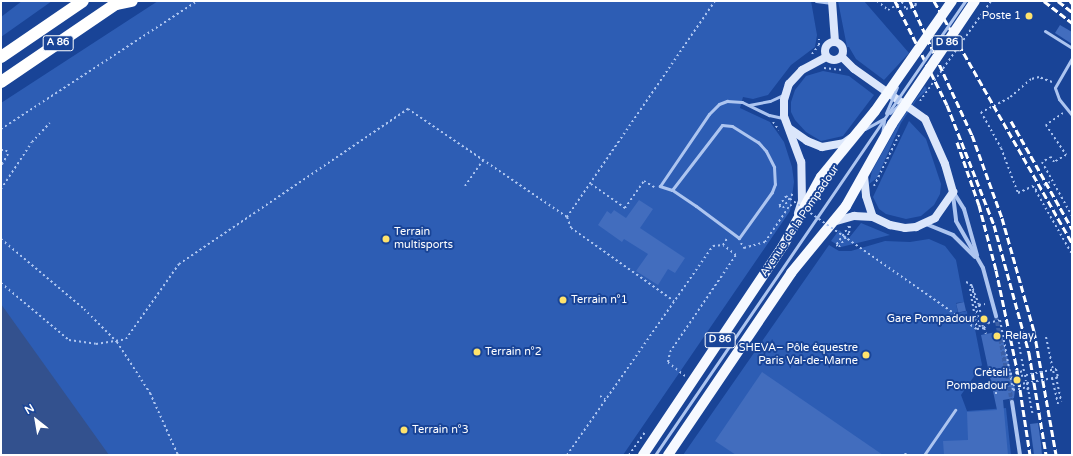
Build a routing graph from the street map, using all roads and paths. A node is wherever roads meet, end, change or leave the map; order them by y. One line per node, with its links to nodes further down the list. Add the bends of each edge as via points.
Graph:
1 (83, 1): 17 (highway, A 86)
2 (132, 1): 13 (highway)
3 (197, 1): 32 (path)
4 (715, 1): 40 (path)
5 (816, 1): 12 (lane)
6 (877, 1): 7 (path, via 888,10 902,2 906,9 916,4)
7 (915, 1)
8 (952, 1): 21 (main road, Avenue de la Pompadour / D 86, bridge)
9 (966, 1): 31 (lane, Avenue de la Pompadour, bridge)
10 (976, 1): 31 (main road, Avenue de la Pompadour / D 86, bridge)
11 (991, 1): 25 (path, bridge, via 924,99)
12 (832, 2): 15 (street)
13 (118, 3): 22 (highway, A 86)
14 (1045, 31): 16 (lane)
15 (835, 42): 18 (street, via 825,47); 19 (street, via 842,46)
16 (1072, 48)
17 (1, 57)
18 (826, 57): 19 (street, via 834,61); 24 (street, via 802,70)
19 (842, 57): 47 (street, via 854,69 925,119 945,164)
20 (1072, 58): 23 (lane)
21 (903, 73): 31 (lane, bridge); 34 (main road, Avenue de la Pompadour / D 86, bridge)
22 (1, 82)
23 (1056, 86): 27 (lane, via 1057,95); 46 (path, via 1035,78 1009,98 981,112 995,135 1018,193 1033,186)
24 (785, 94): 26 (lane, via 770,101); 29 (street)
25 (918, 103)
26 (749, 105): 29 (lane, via 769,115); 42 (lane, via 727,101 713,109)
27 (1068, 110): 28 (lane); 39 (path, via 1046,125 1066,154 1054,162 1051,157 1042,162)
28 (1072, 115)
29 (785, 118): 33 (street)
30 (50, 123): 43 (path, via 32,142)
31 (893, 124): 34 (lane); 38 (main road, Avenue de la Pompadour / D 86); 44 (path, via 900,133 880,177); 99 (lane, Avenue de la Pompadour)
32 (1, 129)
33 (789, 129): 34 (street, via 822,147 844,143); 54 (street, via 801,162 802,201)
34 (861, 131): 54 (main road, Avenue de la Pompadour / D 86, via 821,177)
35 (1, 150): 37 (path, via 6,150 8,154)
36 (483, 160): 41 (path); 51 (path); 77 (path, via 408,109 179,264 134,329 126,339)
37 (1, 166)
38 (864, 176): 52 (street, via 866,196); 53 (main road, Avenue de la Pompadour / D 86)
39 (1052, 181): 46 (path); 50 (path)
40 (591, 184): 42 (path, via 625,208 644,181 655,188); 51 (path)
41 (465, 186)
42 (660, 186): 45 (lane)
43 (1, 189)
44 (871, 189)
45 (672, 190): 57 (lane); 57 (lane, via 722,125 732,126 758,142 774,167 772,192 740,238)
46 (1035, 190): 63 (path)
47 (953, 192): 56 (street, via 940,212); 64 (street, via 964,209); 64 (street, via 956,221)
48 (793, 193): 59 (path, bridge, via 782,208 779,206 786,196)
49 (790, 205): 62 (path, via 765,242)
50 (1072, 216)
51 (567, 217): 68 (path, via 571,228)
52 (873, 217): 53 (street, via 854,216); 56 (street, via 890,225 905,228)
53 (833, 222): 100 (main road, Avenue de la Pompadour / D 86, via 791,273)
54 (795, 223): 98 (main road, Avenue de la Pompadour / D 86, via 783,246)
55 (850, 223): 59 (path, via 849,233 839,247 836,245)
56 (926, 224): 64 (street, via 953,235)
57 (732, 232): 61 (path)
58 (845, 232): 59 (path, bridge)
59 (842, 237): 73 (path, bridge)
60 (1, 239): 77 (path, via 84,309)
61 (723, 245): 68 (path, via 713,246); 82 (path, via 736,255 670,352 668,362)
62 (744, 248)
63 (1072, 254)
64 (978, 260): 69 (street)
65 (966, 282): 67 (path)
66 (1, 284): 77 (path, via 69,340 96,344)
67 (971, 284): 70 (path); 72 (path); 72 (path)
68 (674, 301): 89 (path)
69 (992, 302): 70 (path); 71 (street)
70 (979, 305): 72 (path)
71 (996, 316)
72 (979, 323): 73 (path, bridge); 73 (path)
73 (981, 328): 74 (path); 81 (path, bridge, via 1000,320)
74 (986, 334)
75 (1018, 337): 79 (path)
76 (1046, 337): 80 (path)
77 (117, 342): 96 (path, via 150,393)
78 (1021, 356): 81 (path, via 1024,371)
79 (1023, 364)
80 (1052, 370): 83 (path, bridge); 84 (path, bridge); 84 (path, bridge, via 1056,369)
81 (1012, 374): 85 (path, bridge)
82 (686, 376)
83 (1025, 376): 85 (path, bridge); 86 (path)
84 (1054, 377): 86 (path, bridge); 91 (path); 93 (path)
85 (1011, 378): 87 (path, bridge)
86 (1026, 382): 87 (path, bridge); 95 (path, bridge)
87 (1013, 385): 90 (path, via 1013,390 1028,387)
88 (600, 396): 89 (path)
89 (605, 399): 97 (path)
90 (1030, 401)
91 (1061, 401)
92 (1012, 402): 102 (street)
93 (1058, 405)
94 (955, 410): 101 (lane)
95 (1032, 416)
96 (178, 455)
97 (567, 455)
98 (643, 455)
99 (655, 455)
100 (668, 455)
101 (924, 455)
102 (1020, 455)

